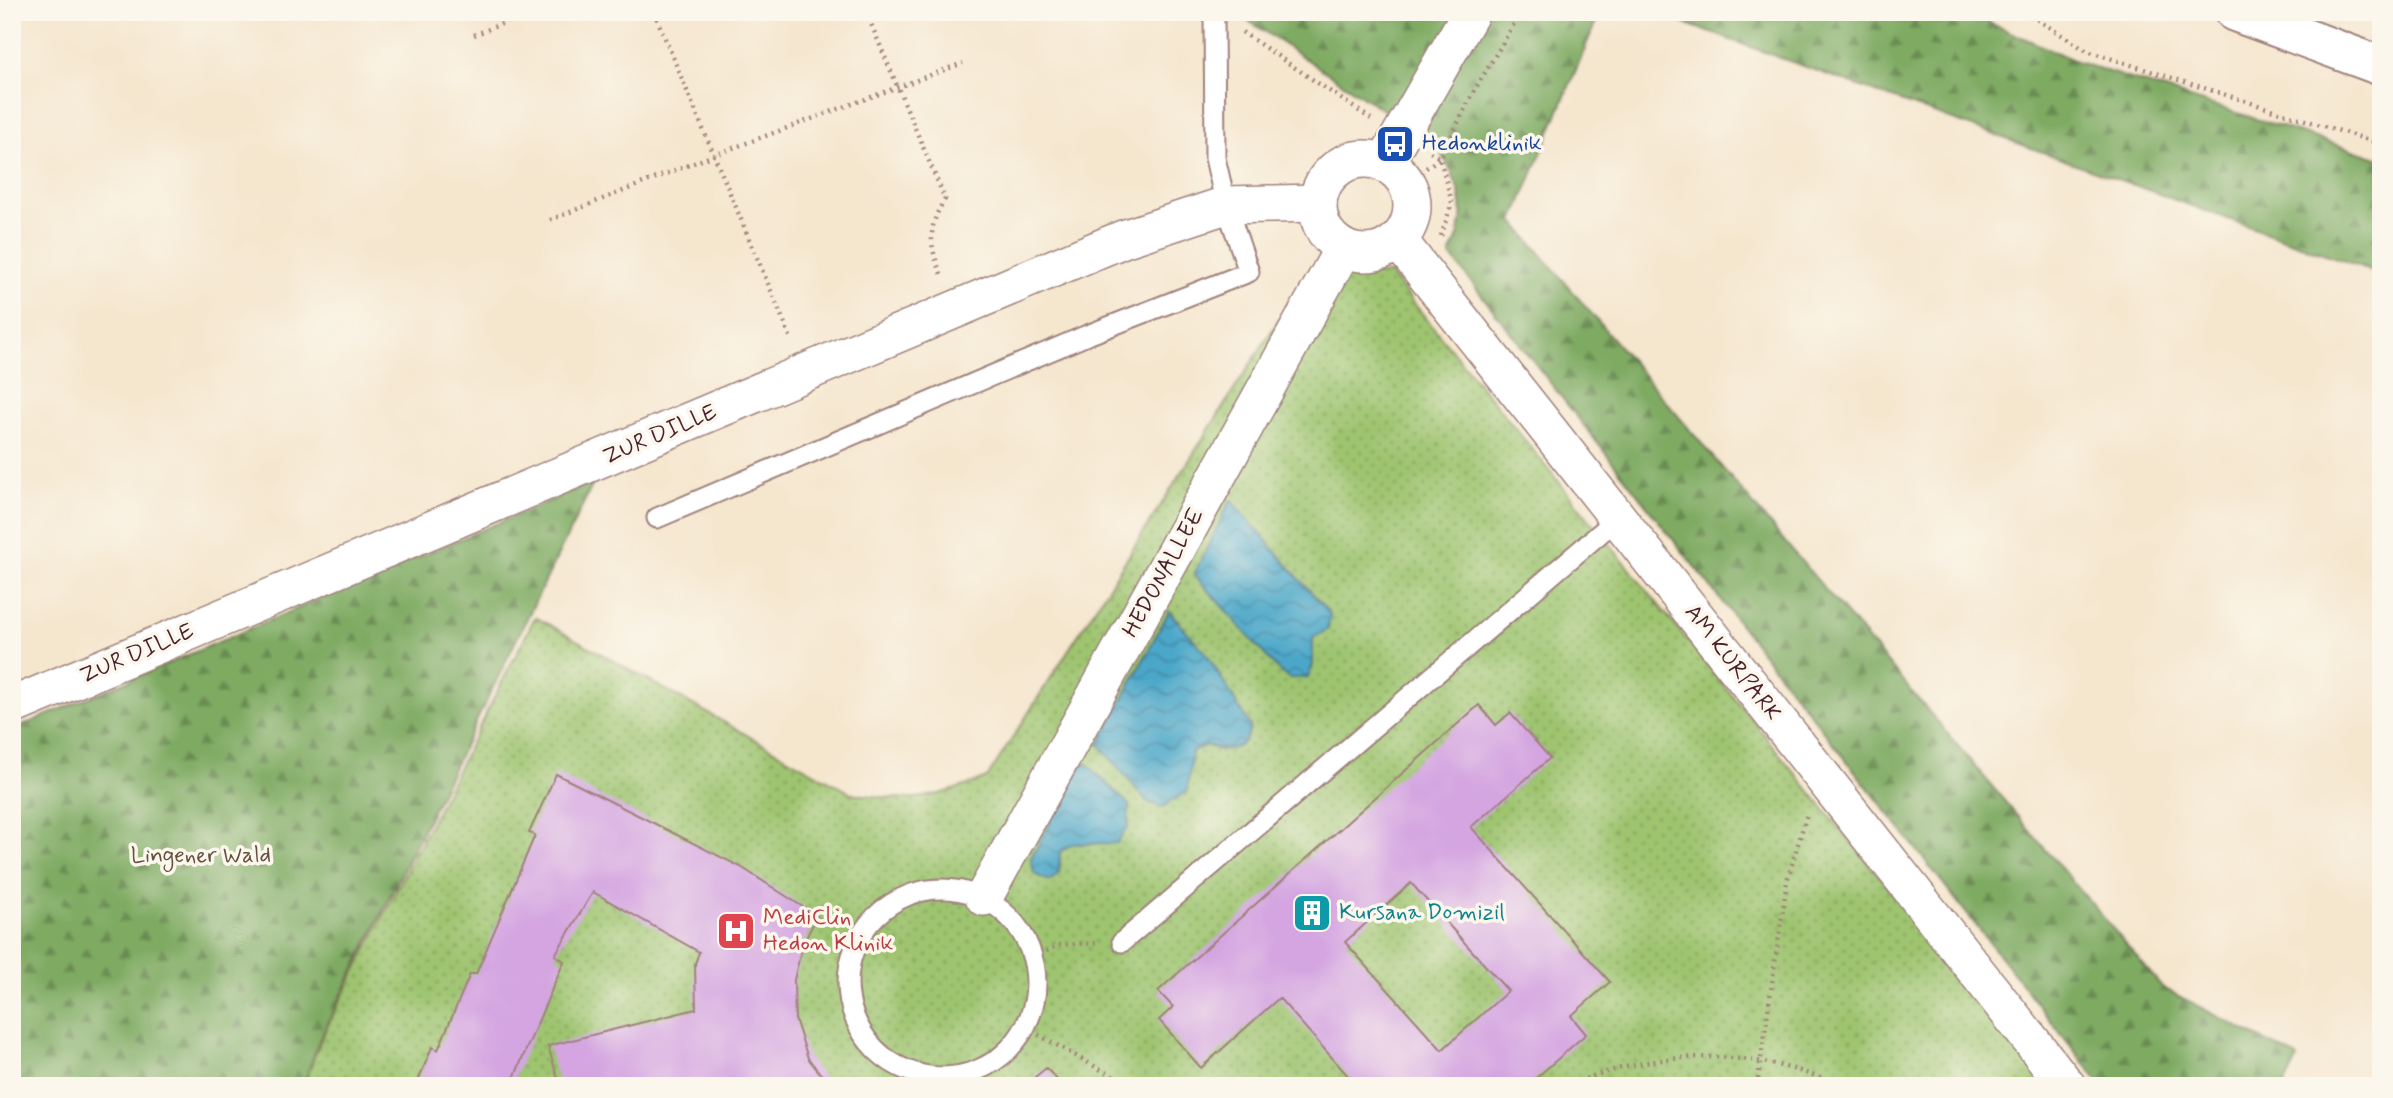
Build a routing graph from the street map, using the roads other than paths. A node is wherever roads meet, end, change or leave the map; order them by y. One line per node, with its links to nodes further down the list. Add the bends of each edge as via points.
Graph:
1 (1214, 12): 7 (lane, via 1215,158)
2 (1471, 12): 5 (street)
3 (2235, 12): 4 (main road)
4 (2381, 66)
5 (1392, 149): 6 (street, via 1375,159 1347,162 1323,186); 8 (street, via 1412,212)
6 (1318, 202): 7 (street, ZUR DILLE); 9 (street, via 1324,229)
7 (1226, 205): 10 (lane, via 1249,272); 12 (street, ZUR DILLE, via 1123,239)
8 (1398, 240): 9 (street, via 1364,254); 11 (street, AM KURPARK)
9 (1343, 248): 13 (street, HEDONALLEE)
10 (657, 518)
11 (1618, 518): 14 (lane); 15 (street, AM KURPARK)
12 (12, 706)
13 (984, 897): 13 (lane, via 940,887 902,895 870,919 853,946 847,993 858,1028 882,1057 908,1072 942,1078 979,1070 1005,1054 1026,1028 1037,992 1034,958 1016,923)
14 (1122, 942)
15 (2067, 1086)

